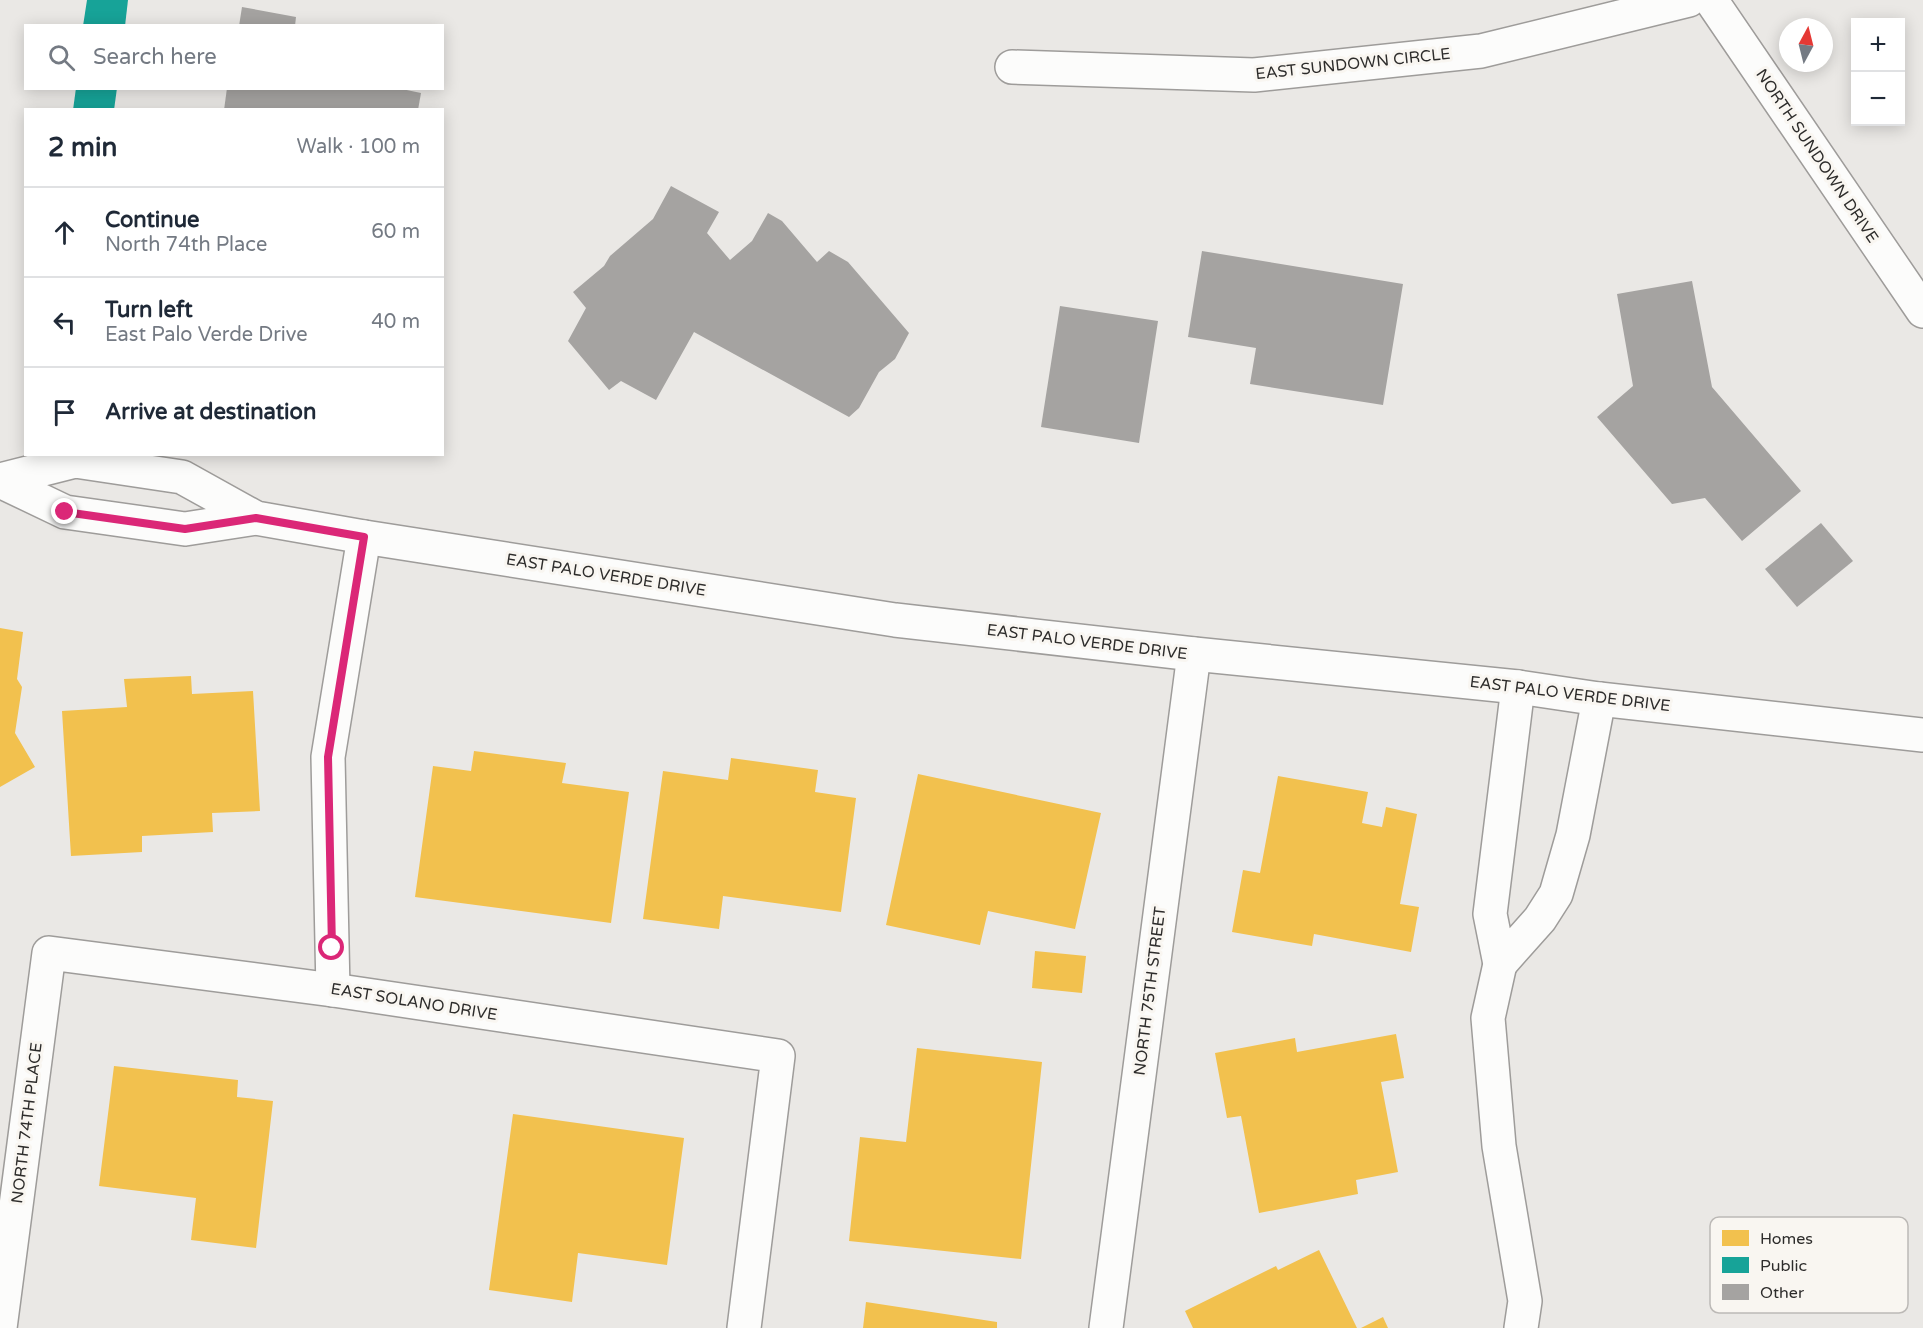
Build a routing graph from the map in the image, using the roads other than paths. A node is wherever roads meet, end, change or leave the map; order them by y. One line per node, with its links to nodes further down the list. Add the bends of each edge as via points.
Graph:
1 (1689, 0): 3 (street, EAST SUNDOWN CIRCLE, via 1480,51 1254,75)
2 (1711, 0): 4 (street, NORTH SUNDOWN DRIVE)
3 (1012, 67)
4 (1912, 276): 5 (street, NORTH SUNDOWN DRIVE)
5 (1923, 311)
6 (0, 480): 7 (street, EAST PALO VERDE DRIVE, via 65,512 185,529); 7 (street, EAST PALO VERDE DRIVE, via 75,461 172,475)
7 (256, 518): 8 (street, EAST PALO VERDE DRIVE)
8 (364, 537): 9 (street, EAST PALO VERDE DRIVE, via 895,620); 15 (street, via 328,757)
9 (1194, 654): 10 (street, EAST PALO VERDE DRIVE); 18 (street, NORTH 75TH STREET)
10 (1518, 687): 11 (street, EAST PALO VERDE DRIVE); 14 (street, via 1490,914)
11 (1599, 699): 12 (street, EAST PALO VERDE DRIVE); 14 (street, via 1573,835 1556,894 1540,919)
12 (1923, 735)
13 (49, 953): 15 (street, EAST SOLANO DRIVE); 16 (street, NORTH 74TH PLACE)
14 (1500, 964): 19 (street, via 1488,1018 1499,1146 1525,1301)
15 (333, 990): 17 (street, EAST SOLANO DRIVE, via 778,1056)
16 (0, 1328)
17 (744, 1328)
18 (1106, 1328)
19 (1521, 1328)

